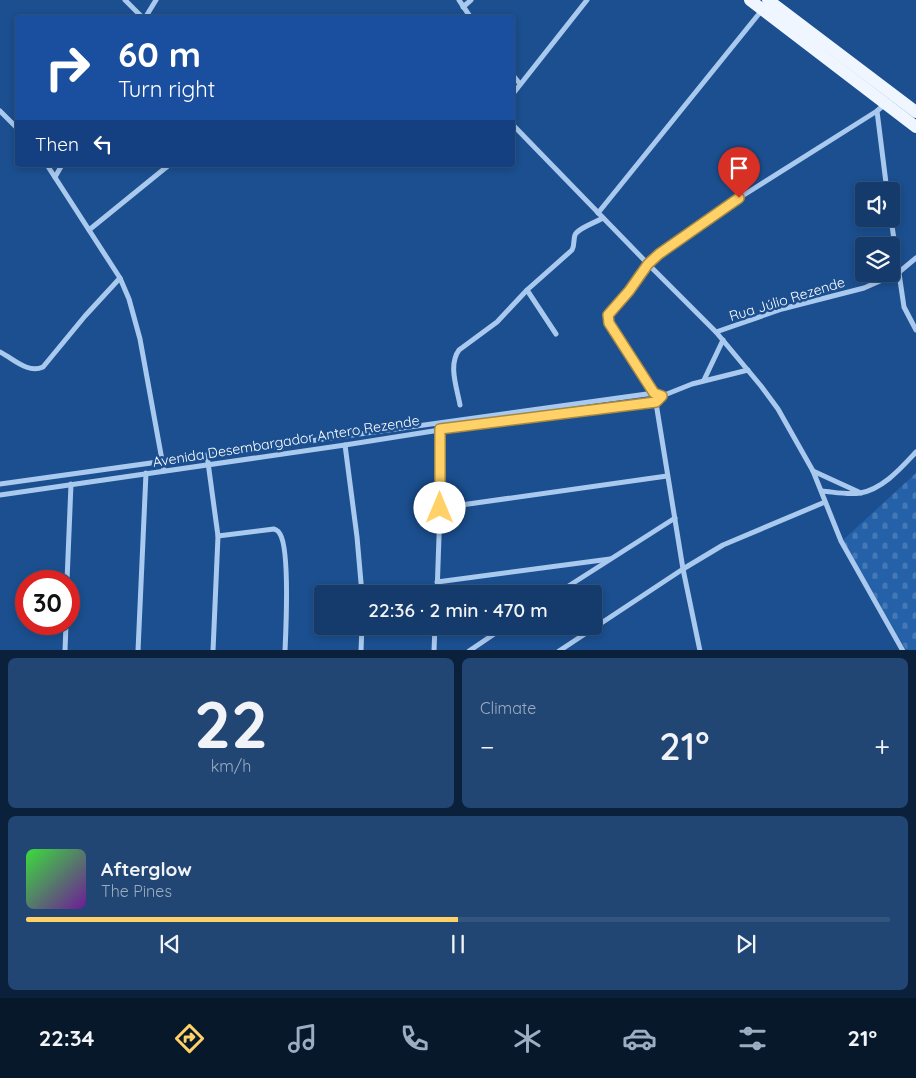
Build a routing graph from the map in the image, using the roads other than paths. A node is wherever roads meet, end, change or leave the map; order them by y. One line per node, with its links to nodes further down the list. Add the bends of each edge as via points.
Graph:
1 (126, 0): 9 (street)
2 (156, 0): 10 (street)
3 (459, 0): 8 (street)
4 (471, 0): 8 (street)
5 (588, 0): 14 (street)
6 (750, 0): 7 (main road)
7 (767, 2): 12 (main road); 27 (street)
8 (463, 7): 11 (street)
9 (141, 15)
10 (146, 15)
11 (469, 15)
12 (825, 51): 16 (main road); 18 (main road)
13 (515, 78): 14 (street)
14 (520, 84): 15 (street)
15 (515, 91)
16 (881, 107): 21 (main road); 26 (street); 31 (street, via 733,202)
17 (0, 111): 19 (street)
18 (916, 112)
19 (15, 126)
20 (515, 127): 27 (street)
21 (916, 127)
22 (48, 167): 25 (street)
23 (61, 167): 25 (street)
24 (167, 167): 29 (street)
25 (55, 177): 29 (street)
26 (886, 182)
27 (598, 213): 28 (street)
28 (603, 218): 31 (street); 36 (street, via 579,229 572,250)
29 (89, 230): 33 (street)
30 (916, 258): 32 (street, Rua Júlio Rezende)
31 (648, 264): 38 (street); 44 (street, via 612,309 608,319)
32 (900, 271)
33 (120, 278): 41 (street, via 43,367 29,369); 60 (street, via 135,318)
34 (878, 282): 38 (street, Rua Júlio Rezende)
35 (900, 282): 37 (street, via 904,307)
36 (527, 290): 39 (street); 47 (street, via 497,322 456,354 454,373)
37 (916, 330)
38 (716, 332): 40 (street)
39 (556, 334)
40 (723, 340): 42 (street); 43 (street)
41 (0, 352)
42 (748, 370): 43 (street); 63 (street, via 778,409)
43 (704, 380): 45 (street)
44 (654, 393): 45 (street, Avenida Desembargador Antero Rezende); 48 (street, Avenida Desembargador Antero Rezende)
45 (662, 396): 46 (street)
46 (656, 402): 49 (street, Avenida Desembargador Antero Rezende); 65 (street)
47 (460, 405)
48 (570, 405): 49 (street); 50 (street, Avenida Desembargador Antero Rezende)
49 (570, 413): 51 (street, Avenida Desembargador Antero Rezende)
50 (420, 426): 52 (street, Avenida Desembargador Antero Rezende); 53 (street)
51 (440, 429): 53 (street, Avenida Desembargador Antero Rezende); 72 (street)
52 (390, 430): 54 (street); 55 (street, Avenida Desembargador Antero Rezende)
53 (420, 432): 54 (street, Avenida Desembargador Antero Rezende)
54 (392, 436): 56 (street, Avenida Desembargador Antero Rezende)
55 (289, 444): 57 (street); 59 (street, Avenida Desembargador Antero Rezende)
56 (345, 445): 57 (street, Avenida Desembargador Antero Rezende); 79 (street)
57 (290, 452): 61 (street, Avenida Desembargador Antero Rezende)
58 (916, 452): 69 (street, via 889,478)
59 (207, 455): 60 (street, Avenida Desembargador Antero Rezende); 61 (street)
60 (162, 462): 62 (street); 66 (street, Avenida Desembargador Antero Rezende)
61 (208, 464): 62 (street, Avenida Desembargador Antero Rezende); 74 (street)
62 (164, 471): 64 (street, Avenida Desembargador Antero Rezende)
63 (813, 471): 68 (street); 69 (street)
64 (146, 473): 67 (street, Avenida Desembargador Antero Rezende); 86 (street)
65 (667, 476): 72 (street); 73 (street)
66 (0, 484)
67 (71, 484): 70 (street, Avenida Desembargador Antero Rezende); 77 (street)
68 (822, 491): 69 (street); 71 (street)
69 (862, 493)
70 (0, 495)
71 (825, 502): 76 (street, via 724,545); 94 (street, via 841,541)
72 (440, 508): 78 (street)
73 (675, 518): 75 (street); 76 (street)
74 (218, 536): 87 (street); 88 (street, via 274,529 281,534 286,575)
75 (610, 558): 78 (street); 80 (street)
76 (684, 569): 92 (street); 93 (street)
77 (67, 570)
78 (437, 582)
79 (362, 585)
80 (570, 585)
81 (66, 635): 85 (street)
82 (362, 635): 89 (street)
83 (435, 635): 90 (street)
84 (492, 635): 91 (street)
85 (65, 650)
86 (138, 650)
87 (213, 650)
88 (285, 650)
89 (361, 650)
90 (434, 650)
91 (469, 650)
92 (559, 650)
93 (700, 650)
94 (903, 650)

